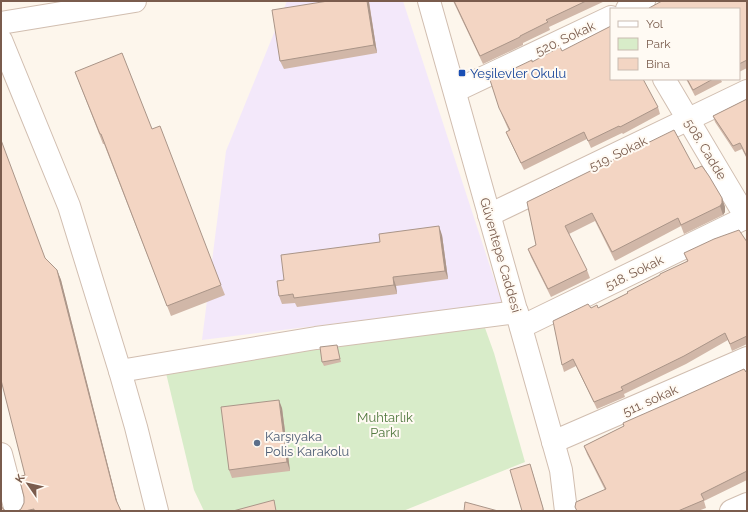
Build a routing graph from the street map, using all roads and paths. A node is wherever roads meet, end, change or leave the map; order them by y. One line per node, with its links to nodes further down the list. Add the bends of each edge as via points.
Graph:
1 (135, 1): 6 (street)
2 (429, 1): 9 (street, Güventepe Caddesi)
3 (644, 1): 4 (street)
4 (628, 8)
5 (610, 17): 9 (street, 520. Sokak)
6 (1, 23)
7 (1, 40): 16 (street, via 69,206)
8 (665, 80): 11 (street, 508. Cadde)
9 (455, 91): 12 (street, Güventepe Caddesi)
10 (747, 91): 11 (street, 519. Sokak)
11 (688, 120): 12 (street, 519. Sokak); 13 (street, 508. Cadde)
12 (489, 215): 14 (street, Güventepe Caddesi)
13 (747, 218): 14 (street, 518. Sokak)
14 (519, 320): 16 (street, 518. Sokak, via 316,338); 17 (street, Güventepe Caddesi)
15 (747, 358): 17 (street, 511. sokak)
16 (120, 371): 21 (street)
17 (554, 442): 22 (street, Güventepe Caddesi, via 561,470)
18 (1, 454): 20 (street)
19 (747, 504): 23 (street)
20 (16, 511)
21 (157, 511)
22 (566, 511)
23 (731, 511)

